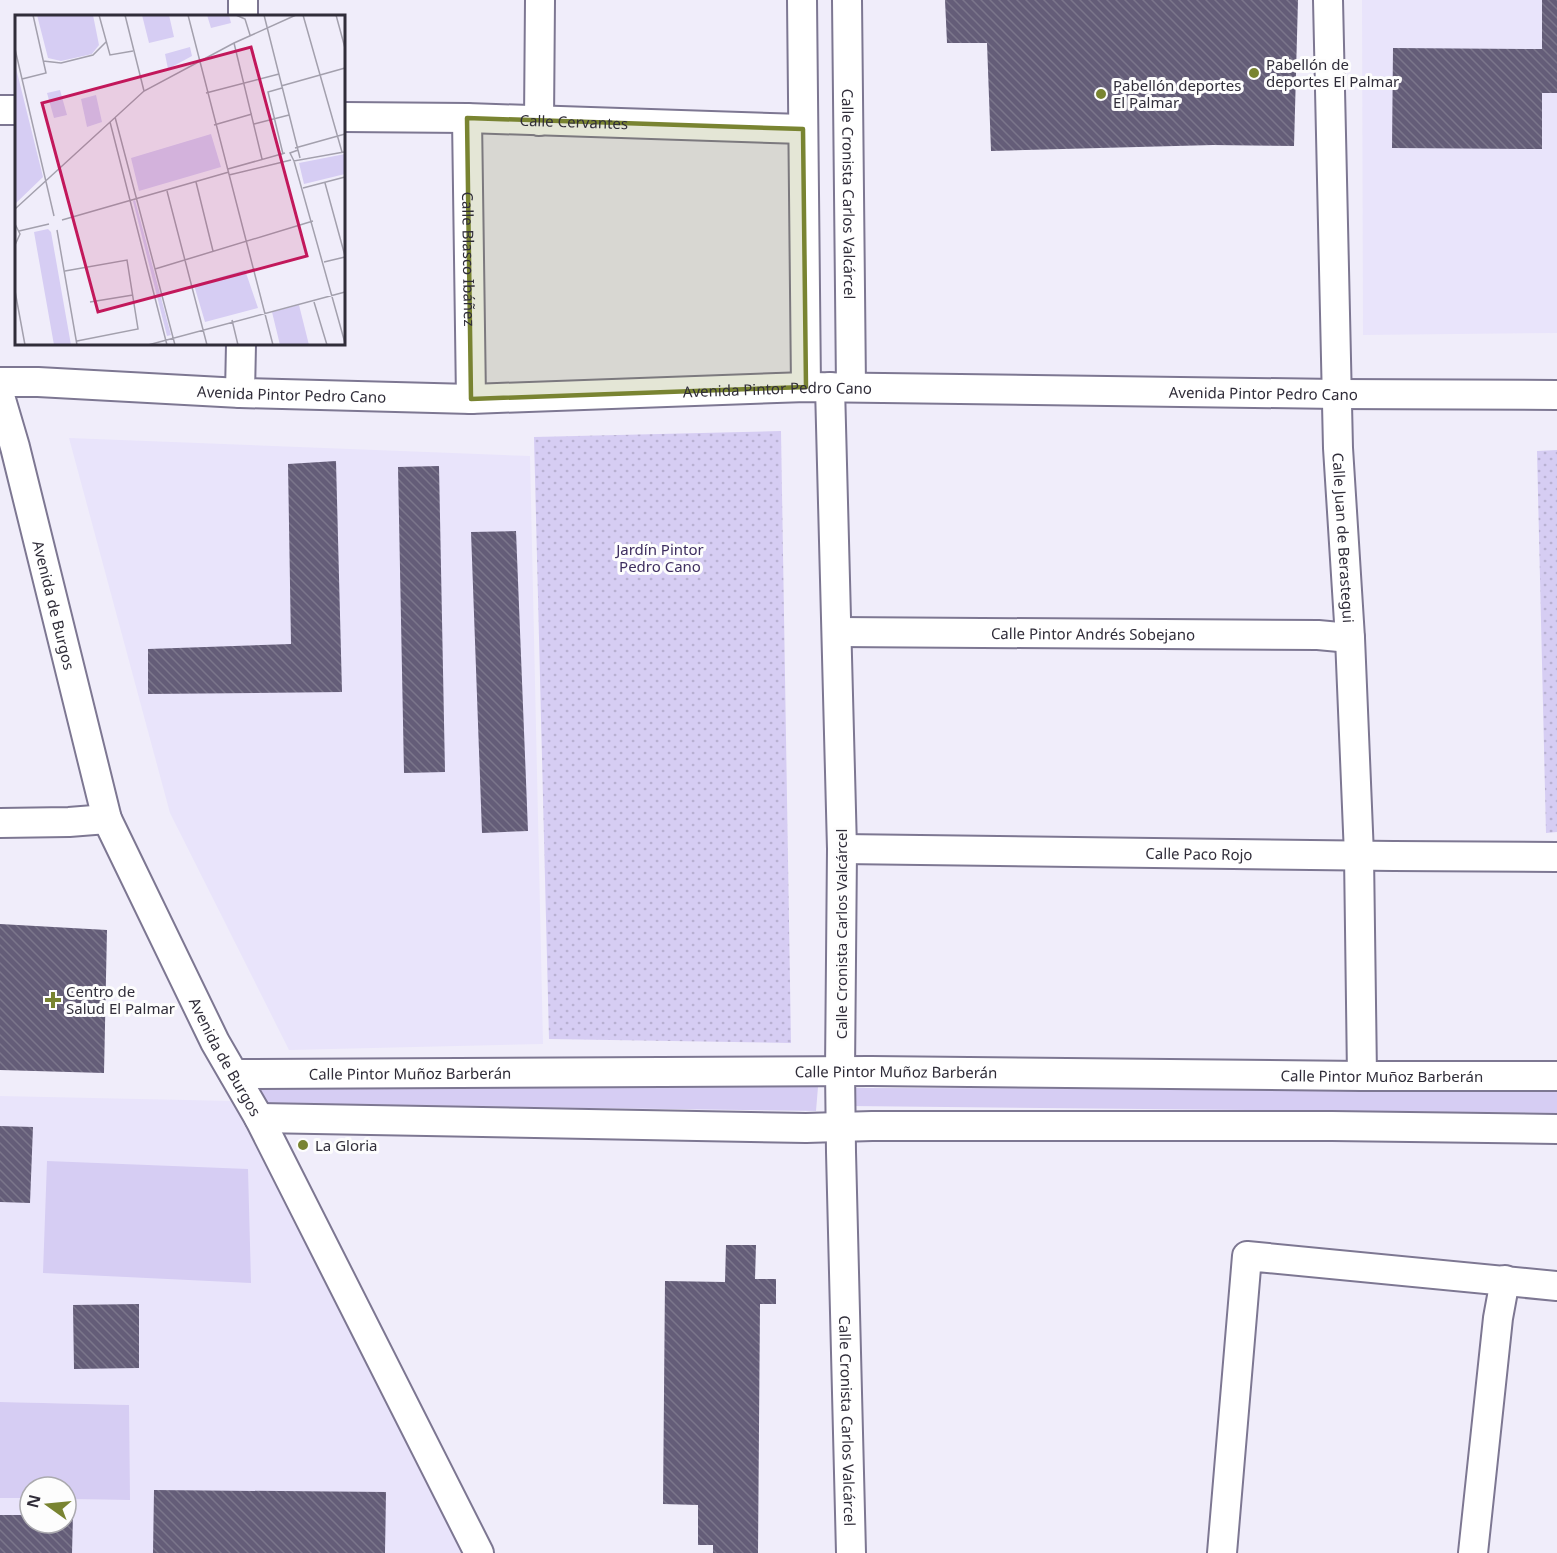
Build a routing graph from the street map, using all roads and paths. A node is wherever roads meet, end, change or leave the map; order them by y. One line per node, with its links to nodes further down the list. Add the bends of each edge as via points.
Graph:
1 (540, 0): 7 (street)
2 (802, 0): 8 (street, Calle Cronista Carlos Valcárcel)
3 (847, 0): 11 (street, Calle Cronista Carlos Valcárcel)
4 (1328, 0): 13 (street, Calle Juan de Berastegui)
5 (345, 117): 6 (street, Calle Cervantes)
6 (467, 118): 7 (street, Calle Cervantes); 16 (street, Calle Blasco Ibáñez)
7 (539, 121): 8 (street, Calle Cervantes)
8 (803, 129): 11 (street, Calle Cronista Carlos Valcárcel)
9 (241, 345): 12 (street)
10 (0, 382): 12 (street, Avenida Pintor Pedro Cano)
11 (829, 387): 13 (street, Avenida Pintor Pedro Cano); 16 (street, Avenida Pintor Pedro Cano); 17 (street, Calle Cronista Carlos Valcárcel)
12 (240, 393): 16 (street, Avenida Pintor Pedro Cano)
13 (1337, 394): 14 (street, Avenida Pintor Pedro Cano); 18 (street, Calle Juan de Berastegui)
14 (1557, 395)
15 (0, 396): 19 (street, Avenida de Burgos)
16 (471, 399)
17 (837, 632): 18 (street, Calle Pintor Andrés Sobejano); 21 (street, Calle Cronista Carlos Valcárcel)
18 (1350, 638): 22 (street, Calle Juan de Berastegui)
19 (107, 819): 20 (street); 25 (street, Avenida de Burgos)
20 (0, 823)
21 (842, 849): 22 (street, Calle Paco Rojo); 24 (street, Calle Cronista Carlos Valcárcel)
22 (1359, 855): 23 (street, Calle Paco Rojo); 26 (street, Calle Juan de Berastegui)
23 (1557, 857)
24 (840, 1071): 25 (street, Calle Pintor Muñoz Barberán); 26 (street, Calle Pintor Muñoz Barberán); 29 (street, Calle Cronista Carlos Valcárcel)
25 (234, 1074): 28 (street, Avenida de Burgos)
26 (1362, 1076): 27 (street, Calle Pintor Muñoz Barberán)
27 (1557, 1076)
28 (259, 1118): 29 (street); 33 (street, Avenida de Burgos)
29 (840, 1126): 30 (street); 34 (street, Calle Cronista Carlos Valcárcel)
30 (1557, 1129)
31 (1505, 1280): 32 (street); 35 (street, via 1247,1256); 36 (street)
32 (1557, 1286)
33 (478, 1553)
34 (851, 1553)
35 (1222, 1553)
36 (1473, 1553)

